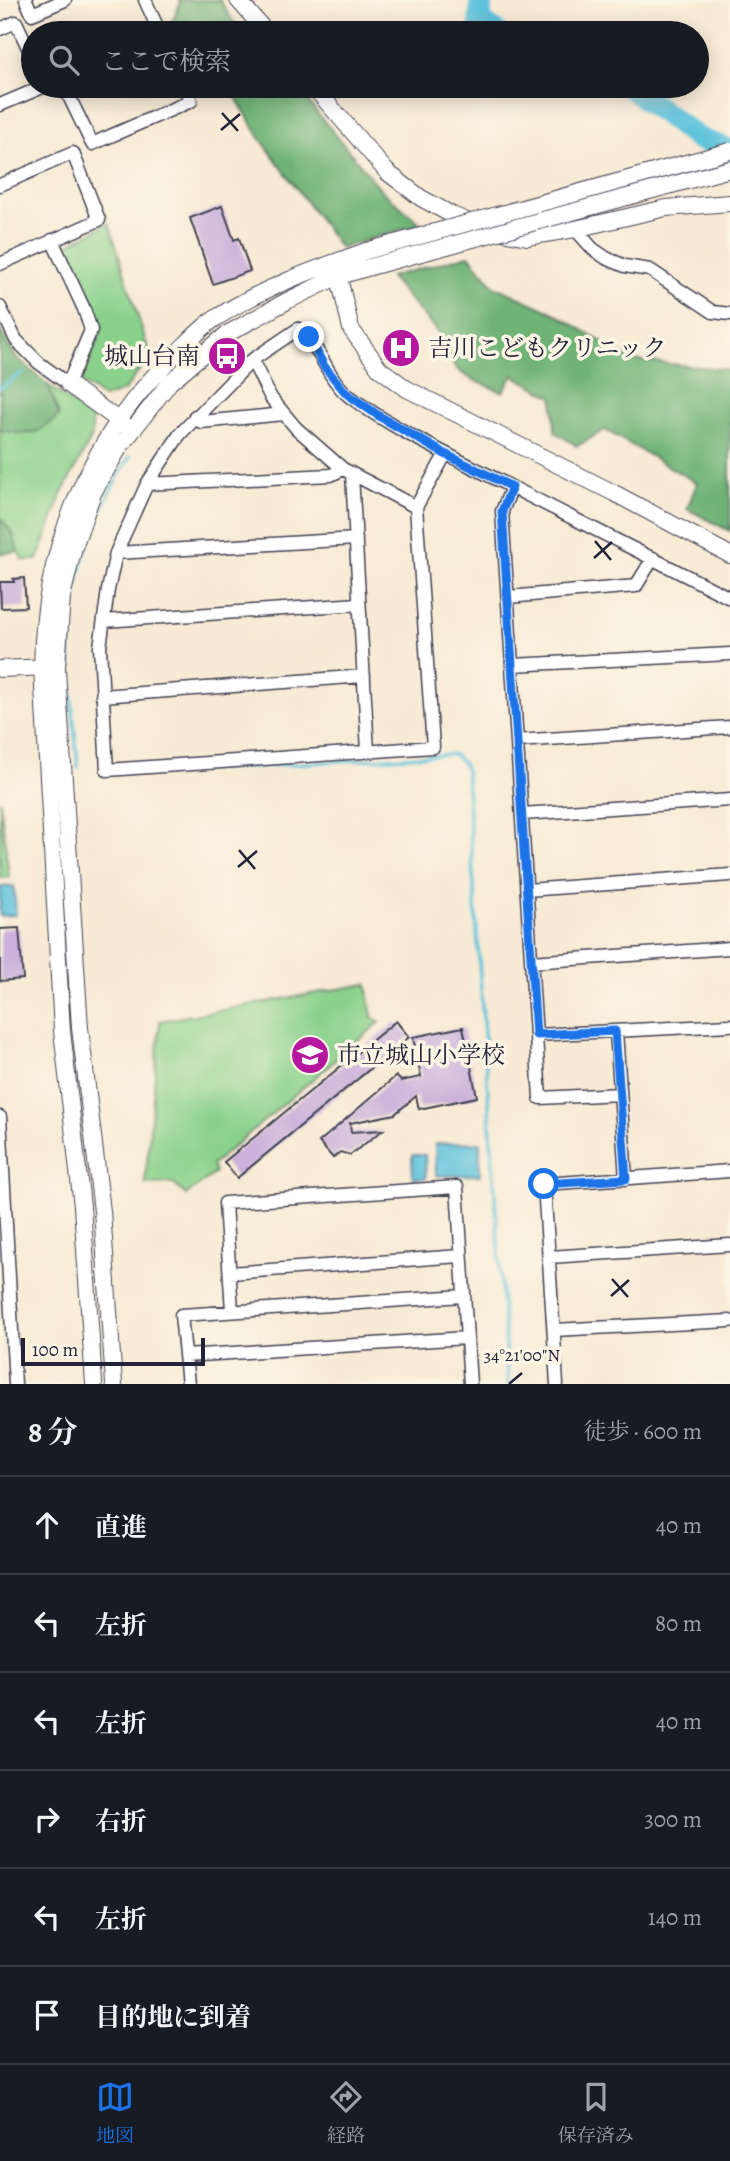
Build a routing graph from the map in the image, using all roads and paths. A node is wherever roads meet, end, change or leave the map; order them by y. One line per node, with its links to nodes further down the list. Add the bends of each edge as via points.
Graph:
1 (26, 0): 2 (street, via 32,14)
2 (65, 0)
3 (145, 0): 5 (street)
4 (238, 0): 6 (street)
5 (155, 21)
6 (256, 21)
7 (0, 29): 8 (street, via 16,22)
8 (21, 33)
9 (21, 97): 13 (street)
10 (70, 98): 11 (street, via 92,144)
11 (190, 98)
12 (323, 98): 18 (street, via 387,172 442,210 482,228 527,237)
13 (0, 106)
14 (730, 151): 20 (street, bridge)
15 (730, 169): 20 (street, bridge)
16 (0, 185): 19 (street, via 73,153 99,220)
17 (730, 203): 18 (street, via 666,208)
18 (575, 229): 24 (street, via 606,258 625,267 650,270 713,312)
19 (52, 240): 21 (street); 26 (street, via 92,330)
20 (368, 259): 22 (street)
21 (0, 264)
22 (337, 269): 29 (street, via 280,284 214,318 155,373); 30 (street, via 227,334 170,382); 38 (street, via 351,329 380,369 407,389)
23 (0, 307): 26 (street, via 16,340)
24 (730, 314)
25 (252, 360): 27 (street); 28 (street); 31 (street, via 298,329 309,337 346,393)
26 (68, 384): 29 (street)
27 (284, 414): 28 (street, via 201,422); 32 (street)
28 (195, 416): 33 (street)
29 (117, 421): 30 (street); 46 (street, via 75,500 48,587)
30 (132, 430): 46 (street, via 93,493 74,547)
31 (445, 454): 34 (street); 35 (street)
32 (347, 472): 33 (street); 35 (street); 36 (street)
33 (147, 484): 37 (street)
34 (512, 487): 39 (street); 40 (street, via 502,511)
35 (416, 506): 52 (street, via 433,747)
36 (356, 539): 37 (street); 42 (street)
37 (116, 553): 43 (street)
38 (730, 555)
39 (653, 558): 40 (street, via 635,586); 41 (street)
40 (508, 597): 45 (street)
41 (730, 598)
42 (359, 604): 43 (street); 48 (street)
43 (104, 621): 49 (street)
44 (730, 654): 45 (street)
45 (512, 665): 51 (street)
46 (49, 667): 47 (street); 82 (street, via 62,1031 82,1206); 83 (street, via 80,1028 102,1211)
47 (0, 669)
48 (364, 676): 49 (street); 52 (street)
49 (102, 696): 52 (street, via 107,770)
50 (730, 727): 51 (street)
51 (517, 741): 54 (street)
52 (368, 751)
53 (730, 800): 54 (street)
54 (522, 814): 56 (street)
55 (730, 875): 56 (street)
56 (527, 890): 58 (street)
57 (730, 948): 58 (street)
58 (531, 962): 61 (street)
59 (730, 1025): 60 (street)
60 (615, 1031): 61 (street); 62 (street)
61 (536, 1035): 62 (street, via 540,1098)
62 (620, 1094): 66 (street)
63 (0, 1117): 64 (street)
64 (1, 1160): 67 (street)
65 (730, 1171): 66 (street)
66 (626, 1179): 70 (street, via 544,1184)
67 (3, 1230): 73 (street)
68 (730, 1245): 70 (street)
69 (460, 1256): 71 (street); 71 (street, via 457,1187 225,1203); 72 (street)
70 (549, 1256): 76 (street)
71 (230, 1273): 74 (street)
72 (463, 1296): 74 (street); 77 (street)
73 (5, 1299): 79 (street)
74 (232, 1311): 78 (street, via 181,1315)
75 (730, 1321): 76 (street)
76 (554, 1330): 86 (street)
77 (466, 1338): 78 (street); 85 (street)
78 (185, 1356): 84 (street)
79 (14, 1369): 80 (street); 81 (street)
80 (0, 1370)
81 (15, 1384)
82 (94, 1384)
83 (114, 1384)
84 (188, 1384)
85 (470, 1384)
86 (557, 1384)

